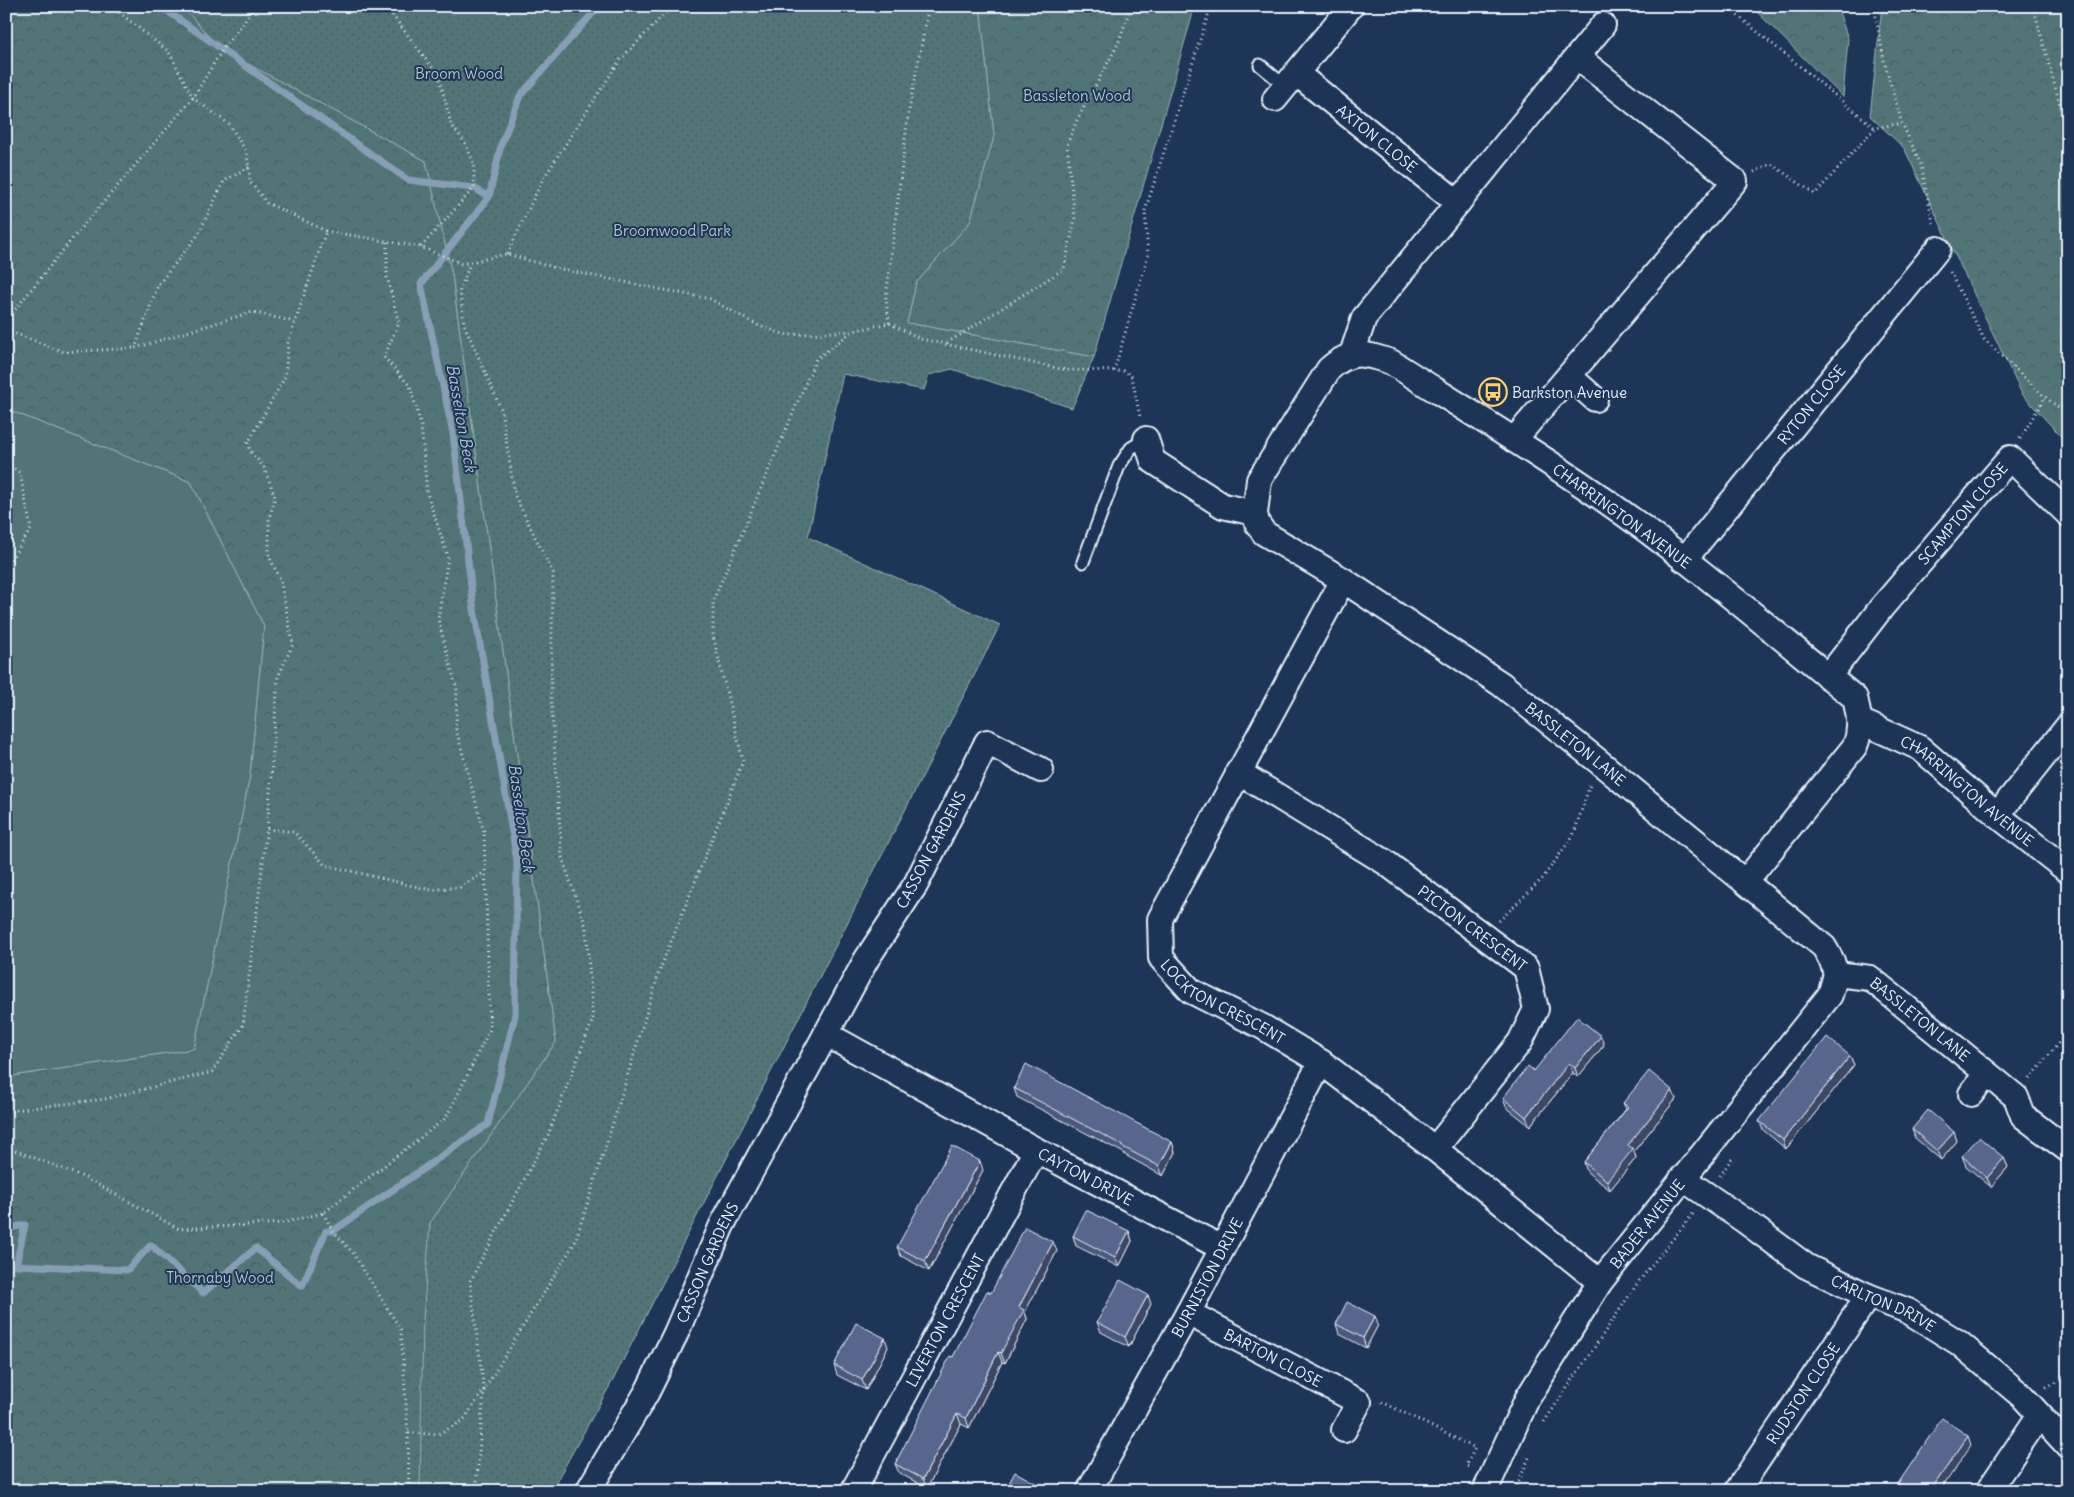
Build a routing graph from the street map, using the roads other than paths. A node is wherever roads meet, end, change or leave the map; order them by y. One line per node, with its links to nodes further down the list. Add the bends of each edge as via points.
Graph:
1 (1351, 6): 5 (street)
2 (1603, 25): 3 (street)
3 (1577, 57): 6 (street); 9 (street, via 1736,181)
4 (1260, 65): 5 (lane)
5 (1286, 86): 6 (street, AXTON CLOSE)
6 (1458, 203): 8 (street, via 1364,318)
7 (1938, 249): 15 (street, RYTON CLOSE)
8 (1352, 354): 12 (street, CHARRINGTON AVENUE, via 1370,355 1391,362); 13 (street, via 1340,359 1330,369 1259,480)
9 (1569, 376): 10 (street); 12 (street)
10 (1595, 398)
11 (1146, 439): 13 (street, via 1153,461 1224,506); 16 (lane, via 1131,448 1119,466)
12 (1514, 440): 15 (street, CHARRINGTON AVENUE, via 1604,500)
13 (1255, 513): 17 (street, BASSLETON LANE, via 1264,532)
14 (2068, 514): 18 (street, SCAMPTON CLOSE, via 2010,458 1882,607)
15 (1684, 560): 18 (street, CHARRINGTON AVENUE)
16 (1082, 562)
17 (1343, 580): 22 (street, LOCKTON CRESCENT); 25 (street, BASSLETON LANE, via 1501,684)
18 (1828, 676): 19 (street, CHARRINGTON AVENUE, via 1855,698)
19 (1860, 721): 23 (street, CHARRINGTON AVENUE, via 1920,748); 25 (street, CHARRINGTON AVENUE, via 1855,746)
20 (2068, 726): 23 (street)
21 (1042, 770): 27 (street, CASSON GARDENS, via 987,742 916,884 866,960)
22 (1238, 772): 28 (street, LOCKTON CRESCENT, via 1160,919 1161,958 1191,991 1263,1027); 31 (street, PICTON CRESCENT, via 1385,862 1526,968 1536,1009 1520,1042)
23 (1997, 815): 24 (street, CHARRINGTON AVENUE)
24 (2068, 871)
25 (1745, 882): 26 (street, BASSLETON LANE, via 1824,947)
26 (1836, 974): 29 (street, BASSLETON LANE, via 1870,978); 34 (street, BADER AVENUE, via 1830,995)
27 (826, 1034): 32 (street, CAYTON DRIVE); 44 (street, CASSON GARDENS, via 722,1225 647,1392)
28 (1321, 1062): 31 (street, LOCKTON CRESCENT); 35 (street, BURNISTON DRIVE)
29 (1986, 1074): 30 (street); 33 (street, BASSLETON LANE)
30 (1971, 1094)
31 (1435, 1149): 36 (street, LOCKTON CRESCENT)
32 (1036, 1150): 35 (street, CAYTON DRIVE); 45 (street, LIVERTON CRESCENT)
33 (2068, 1150)
34 (1682, 1178): 36 (street, BADER AVENUE); 37 (street, CARLTON DRIVE, via 1806,1266)
35 (1222, 1248): 38 (street, BURNISTON DRIVE)
36 (1600, 1282): 42 (street, BADER AVENUE, via 1527,1399)
37 (1868, 1296): 39 (street, CARLTON DRIVE, via 1908,1311 1959,1344 2023,1397); 47 (street, RUDSTON CLOSE)
38 (1188, 1313): 40 (street, BARTON CLOSE, via 1359,1402); 46 (street, BURNISTON DRIVE)
39 (2039, 1416): 41 (street, CARLTON DRIVE); 43 (street)
40 (1344, 1430)
41 (2068, 1446)
42 (1489, 1482)
43 (1997, 1488)
44 (588, 1491)
45 (853, 1491)
46 (1089, 1491)
47 (1737, 1491)

